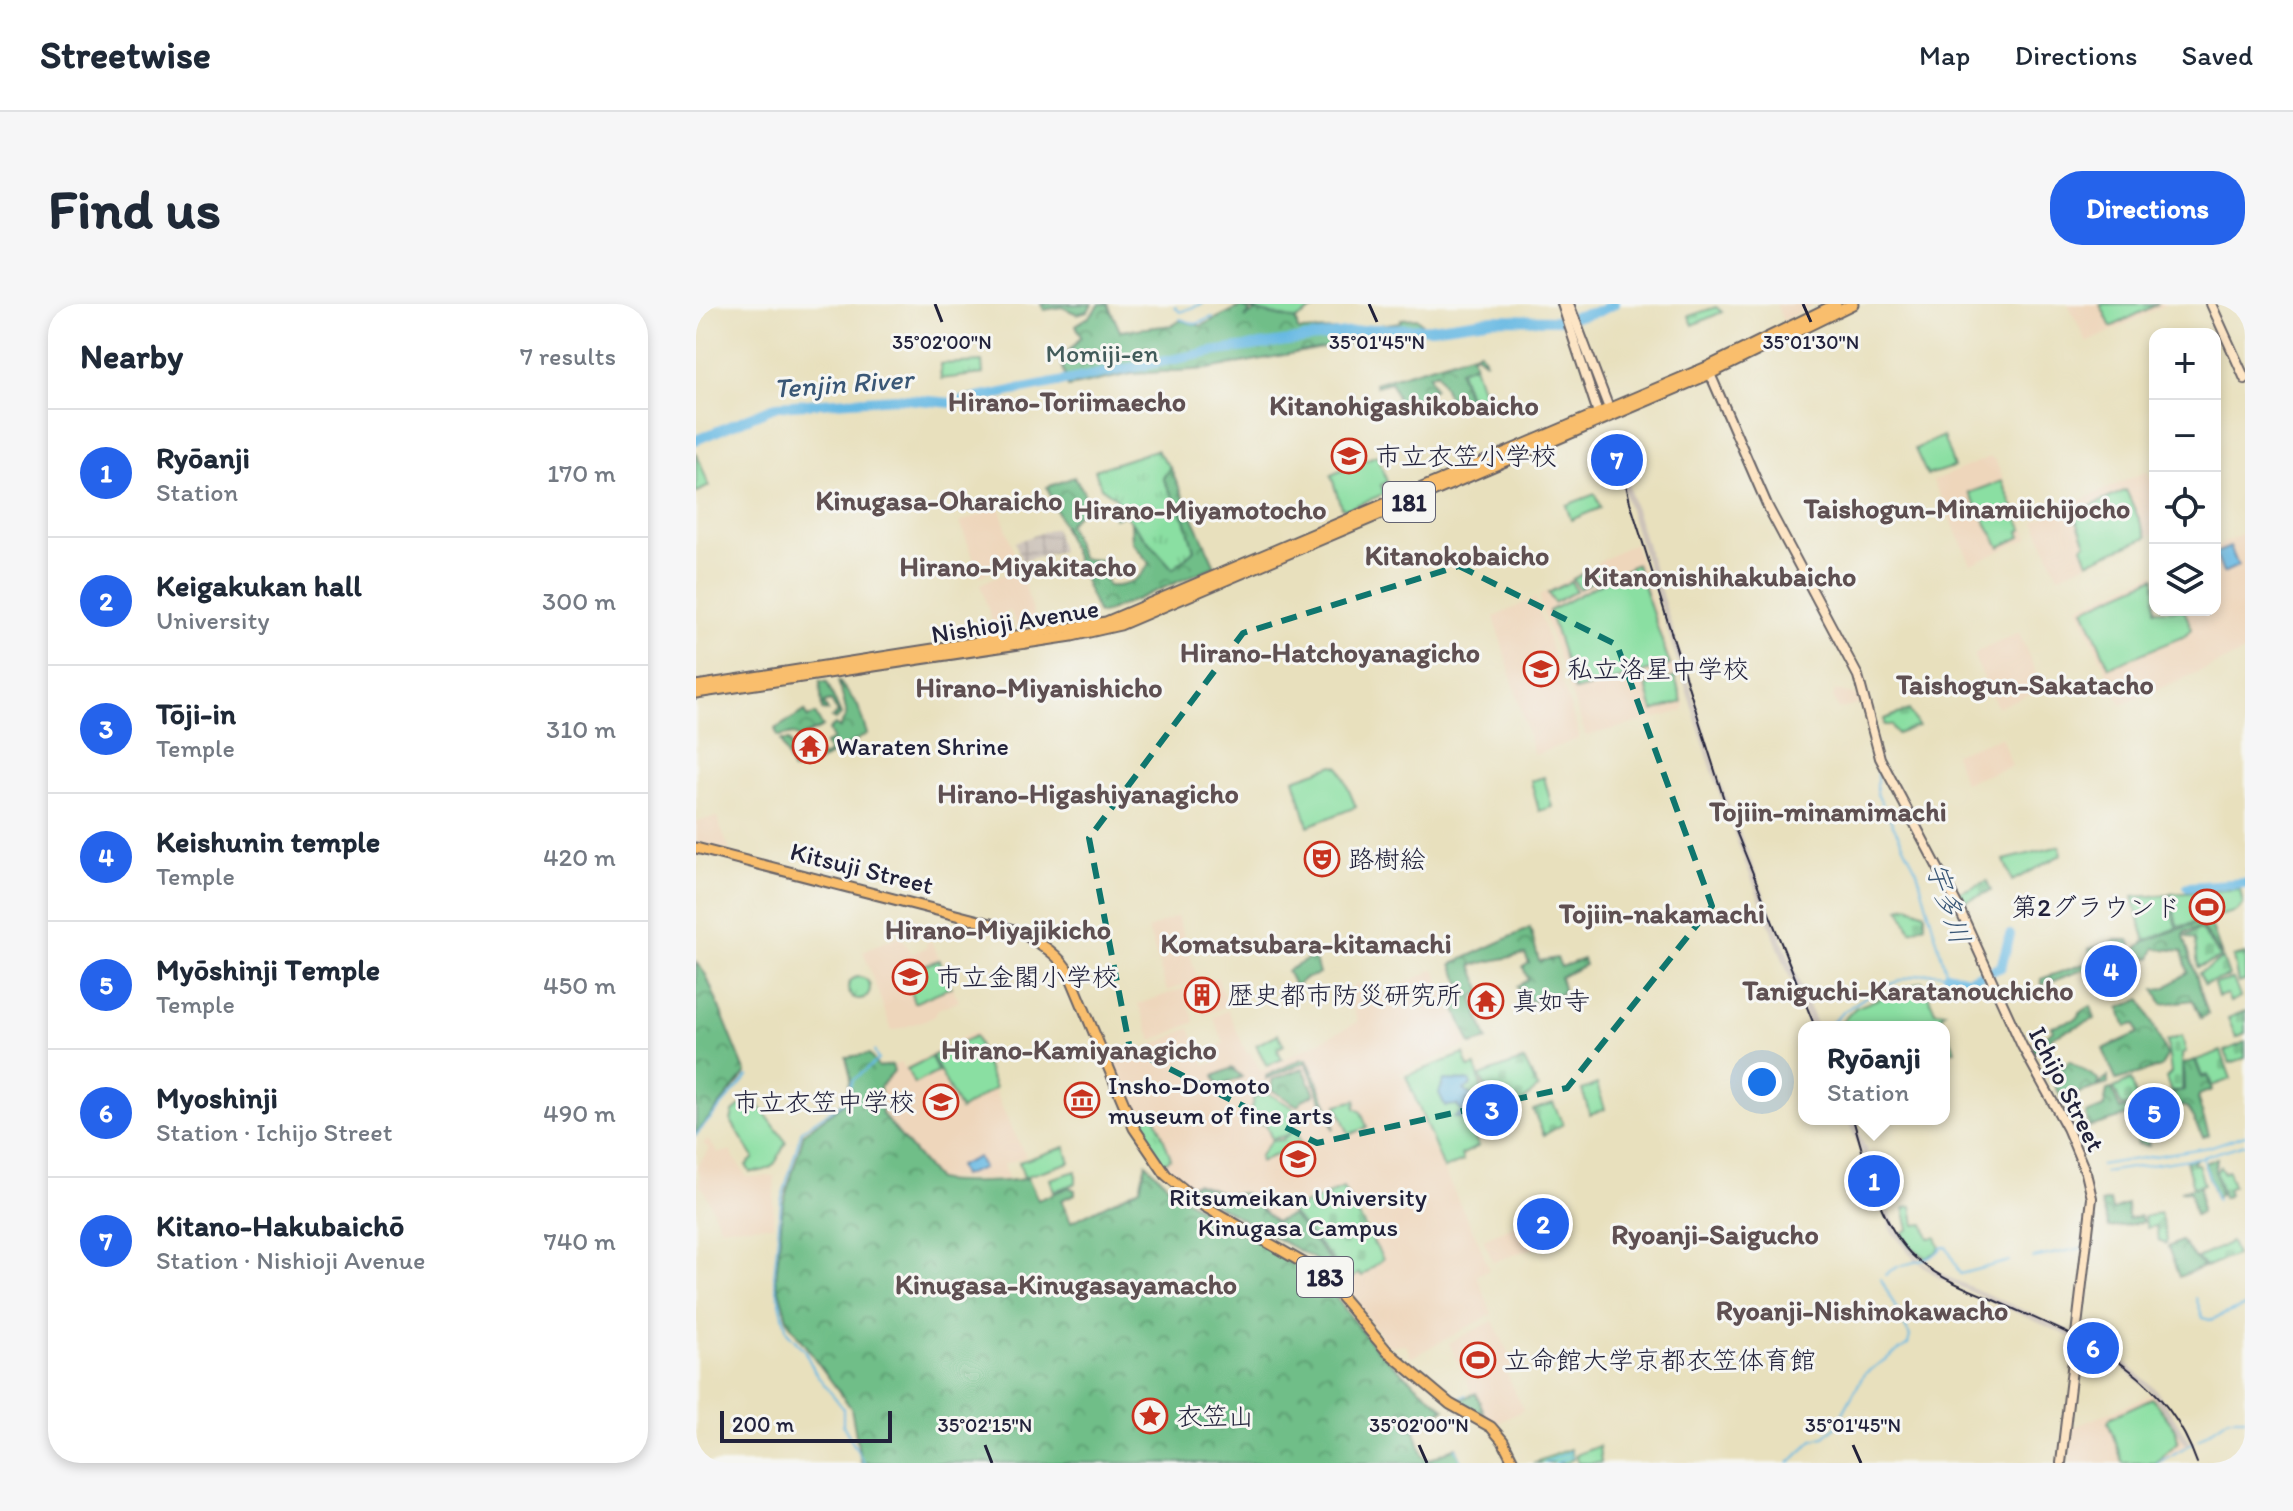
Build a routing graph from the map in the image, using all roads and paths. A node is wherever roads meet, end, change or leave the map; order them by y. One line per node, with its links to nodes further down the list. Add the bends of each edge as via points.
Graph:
1 (1562, 304): 6 (main road)
2 (1569, 304): 6 (main road)
3 (1836, 304): 7 (main road, Nishioji Avenue / 181)
4 (1853, 304): 7 (main road, Nishioji Avenue / 181)
5 (2211, 304): 8 (main road)
6 (1570, 318): 9 (main road)
7 (1709, 370): 9 (main road, Nishioji Avenue / 181); 14 (main road, Ichijo Street, via 1768,507 1847,653 1865,694 1880,758 2086,1173 2092,1198)
8 (2245, 379)
9 (1605, 415): 10 (main road, Nishioji Avenue / 181, via 1106,622); 11 (main road, Nishioji Avenue / 181, via 1120,625)
10 (696, 686)
11 (696, 693)
12 (696, 848): 13 (main road, Kitsuji Street / 183, via 1018,931 1049,950 1069,973 1134,1128 1166,1175 1204,1206 1321,1273 1387,1351 1429,1389 1491,1427)
13 (1514, 1463)
14 (2061, 1463)

